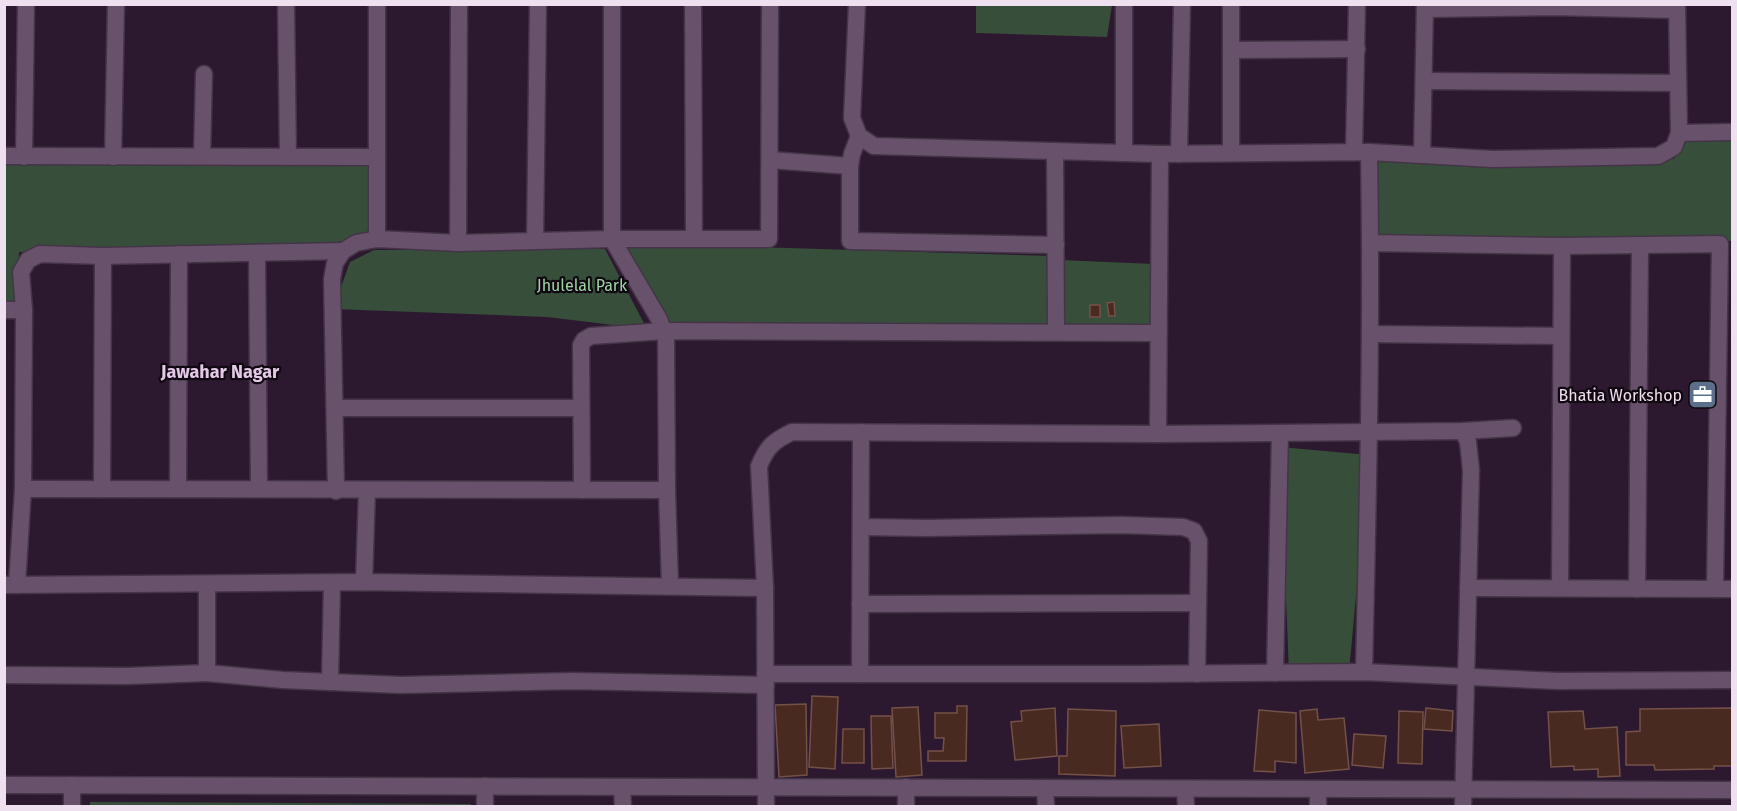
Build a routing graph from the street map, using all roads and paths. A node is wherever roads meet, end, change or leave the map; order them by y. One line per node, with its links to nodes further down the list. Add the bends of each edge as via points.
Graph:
1 (26, 4): 33 (street)
2 (116, 4): 35 (street)
3 (286, 4): 36 (street)
4 (377, 4): 37 (street)
5 (459, 4): 44 (street)
6 (538, 4): 43 (street)
7 (612, 4): 41 (street)
8 (693, 4): 42 (street)
9 (770, 4): 38 (street)
10 (857, 4): 24 (street, via 852,118)
11 (1124, 4): 27 (street)
12 (1182, 4): 30 (street)
13 (1231, 4): 18 (street)
14 (1357, 4): 17 (street)
15 (1425, 7): 16 (street); 20 (street)
16 (1677, 7): 21 (street)
17 (1357, 49): 18 (street); 26 (street)
18 (1231, 51): 28 (street)
19 (204, 74): 34 (street)
20 (1424, 81): 21 (street); 31 (street)
21 (1678, 83): 23 (street)
22 (1732, 132): 23 (street)
23 (1679, 133): 31 (street, via 1674,147 1658,156 1492,159)
24 (859, 136): 25 (street, via 874,146); 39 (street)
25 (1055, 151): 27 (street); 46 (street)
26 (1362, 152): 28 (street); 31 (street); 45 (street)
27 (1124, 153): 29 (street)
28 (1231, 153): 30 (street)
29 (1160, 154): 30 (street); 57 (street)
30 (1179, 154)
31 (1422, 155)
32 (4, 156): 33 (street)
33 (24, 156): 35 (street)
34 (202, 156): 35 (street); 36 (street)
35 (113, 157)
36 (288, 157): 37 (street)
37 (377, 157): 40 (street)
38 (770, 160): 39 (street); 42 (street, via 769,239)
39 (850, 166): 46 (street, via 850,241)
40 (377, 239): 44 (street); 49 (street, via 356,243)
41 (612, 239): 42 (street); 43 (street); 55 (street)
42 (694, 239)
43 (535, 241): 44 (street)
44 (458, 243)
45 (1371, 243): 47 (street); 58 (street)
46 (1056, 245): 56 (street)
47 (1562, 246): 48 (street); 59 (street)
48 (1640, 246): 62 (street, via 1720,244); 87 (street)
49 (343, 251): 50 (street); 60 (street, via 335,263 332,279)
50 (257, 253): 51 (street); 69 (street)
51 (179, 254): 52 (street); 72 (street)
52 (103, 256): 54 (street, via 40,254 28,260 21,272); 71 (street)
53 (4, 310): 54 (street)
54 (24, 310): 70 (street)
55 (664, 331): 56 (street); 61 (street, via 591,336 584,340); 74 (street)
56 (1056, 332): 57 (street)
57 (1159, 333): 68 (street)
58 (1370, 334): 59 (street); 66 (street)
59 (1561, 336): 86 (street)
60 (335, 408): 61 (street); 75 (street)
61 (582, 408): 73 (street)
62 (1724, 419): 77 (street)
63 (1513, 428): 64 (street)
64 (1463, 431): 66 (street); 85 (street, via 1471,470)
65 (861, 432): 68 (street); 78 (street); 84 (street, via 792,432 776,440 765,452 759,466)
66 (1369, 432): 67 (street); 92 (street)
67 (1280, 433): 68 (street); 94 (street)
68 (1158, 434)
69 (259, 488): 72 (street); 75 (street)
70 (23, 489): 71 (street); 82 (street)
71 (102, 489): 72 (street)
72 (178, 489)
73 (582, 490): 74 (street); 76 (street)
74 (667, 490): 83 (street)
75 (336, 491): 76 (street)
76 (367, 491): 79 (street)
77 (1724, 500): 88 (street)
78 (861, 527): 90 (street, via 1183,527 1194,531 1199,541); 91 (street)
79 (364, 582): 80 (street); 83 (street)
80 (333, 583): 81 (street); 101 (street)
81 (207, 584): 82 (street); 93 (street)
82 (11, 585)
83 (670, 586): 84 (street)
84 (765, 588): 99 (street)
85 (1468, 588): 86 (street); 98 (street)
86 (1560, 588): 87 (street)
87 (1637, 588): 88 (street)
88 (1715, 589): 89 (street)
89 (1732, 589)
90 (1198, 603): 91 (street); 96 (street)
91 (860, 604): 95 (street)
92 (1364, 672): 94 (street); 98 (street)
93 (207, 673): 97 (street); 101 (street)
94 (1275, 673): 96 (street)
95 (860, 674): 96 (street); 99 (street)
96 (1197, 674)
97 (4, 675)
98 (1466, 677): 100 (street); 111 (street)
99 (765, 679): 101 (street, via 401,685); 105 (street)
100 (1732, 680)
101 (330, 682)
102 (4, 785): 103 (street)
103 (72, 785): 104 (street); 113 (street)
104 (485, 786): 106 (street); 114 (street)
105 (766, 787): 106 (street); 107 (street); 116 (street)
106 (622, 788): 115 (street)
107 (906, 788): 108 (street); 117 (street)
108 (1046, 788): 109 (street); 118 (street)
109 (1185, 789): 110 (street); 119 (street)
110 (1318, 789): 111 (street); 120 (street)
111 (1463, 789): 112 (street); 121 (street)
112 (1732, 790)
113 (72, 807)
114 (485, 807)
115 (622, 807)
116 (766, 807)
117 (906, 807)
118 (1046, 807)
119 (1186, 807)
120 (1318, 807)
121 (1463, 807)

